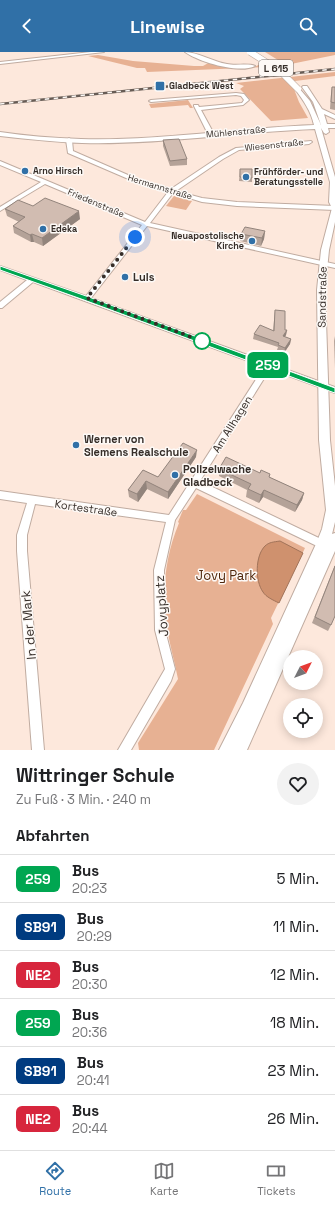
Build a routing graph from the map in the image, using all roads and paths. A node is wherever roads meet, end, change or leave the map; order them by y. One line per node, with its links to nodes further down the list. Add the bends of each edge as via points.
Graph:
1 (102, 52): 5 (street)
2 (187, 52): 7 (street, via 234,67)
3 (250, 52): 16 (main road, Sandstraße / L 615, bridge, via 280,71 298,89 313,110)
4 (259, 52): 8 (main road, L 615)
5 (92, 53): 6 (street)
6 (0, 63)
7 (253, 66)
8 (292, 73)
9 (300, 82): 13 (main road, L 615, via 311,94)
10 (196, 98): 11 (street); 12 (street, via 194,101); 12 (street, via 236,94 247,100 243,104)
11 (151, 101)
12 (198, 109): 19 (street)
13 (319, 110): 14 (main road); 17 (main road, L 615)
14 (335, 117)
15 (335, 123): 17 (main road)
16 (316, 125): 17 (main road, Mühlenstraße); 19 (main road, Mühlenstraße); 27 (main road, Sandstraße / L 615, via 333,182)
17 (325, 125): 18 (main road); 24 (main road, L 615)
18 (335, 126)
19 (210, 132): 21 (main road, Mühlenstraße, via 154,138)
20 (0, 134): 21 (main road)
21 (69, 140): 26 (street, Hermannstraße, via 70,152 76,156)
22 (309, 142): 26 (street, Wiesenstraße, via 238,149)
23 (0, 162): 25 (street, Friedenstraße)
24 (335, 162)
25 (45, 182): 28 (street); 29 (street, Friedenstraße)
26 (171, 192): 27 (street, Hermannstraße, via 219,203); 29 (street, Wiesenstraße)
27 (335, 208): 30 (main road, Sandstraße / L 615)
28 (0, 209)
29 (145, 224): 30 (street, Friedenstraße); 34 (street, Wiesenstraße)
30 (322, 262): 31 (street, Friedenstraße); 37 (main road, Sandstraße / L 615, via 320,311)
31 (335, 266)
32 (0, 268): 33 (street)
33 (31, 280): 34 (street); 35 (street)
34 (87, 298): 36 (street)
35 (0, 306)
36 (268, 365): 37 (street); 39 (street, Am Allhagen)
37 (324, 386): 38 (street); 42 (main road, L 615, via 325,452)
38 (335, 390)
39 (195, 483): 43 (street, Jovyplatz); 44 (street)
40 (0, 495): 41 (street, Kortestraße)
41 (32, 500): 43 (street, Kortestraße); 45 (street, In der Mark, via 22,535 22,551)
42 (334, 513): 44 (main road, L 615, via 330,517 328,529)
43 (171, 519): 46 (street, Jovyplatz, via 158,570 160,630 170,669)
44 (330, 543): 47 (main road, L 615); 48 (main road, L 615)
45 (38, 750)
46 (124, 750)
47 (226, 750)
48 (239, 750)

